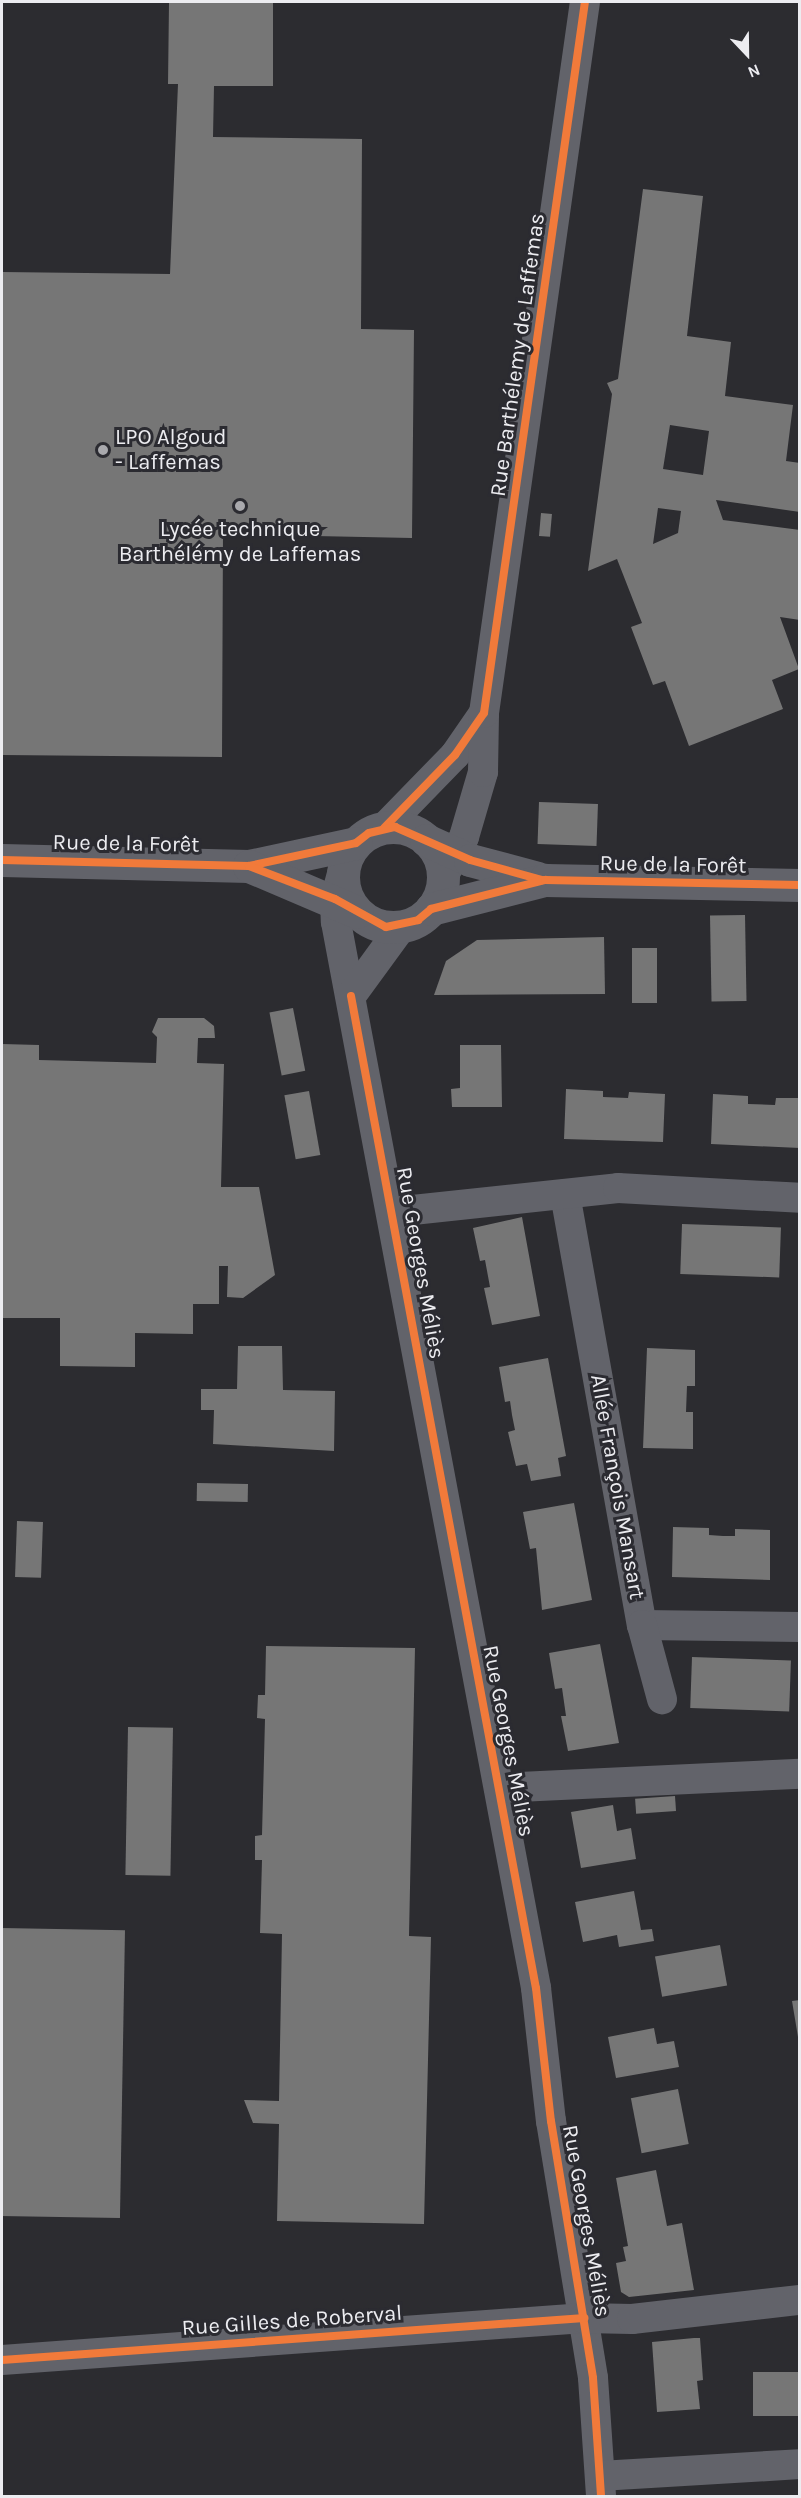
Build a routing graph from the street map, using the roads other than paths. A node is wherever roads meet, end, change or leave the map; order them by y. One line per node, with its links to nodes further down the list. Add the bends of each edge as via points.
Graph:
1 (585, 2): 2 (street, Rue Barthélemy de Laffemas)
2 (484, 713): 5 (street, Rue Barthélemy de Laffemas, via 483,772); 6 (street, via 455,755)
3 (2, 860): 4 (street, Rue de la Forêt)
4 (249, 866): 6 (street, Rue de la Forêt); 6 (street, Rue de la Forêt)
5 (449, 866): 6 (street, via 426,840 406,829); 7 (street); 9 (street)
6 (355, 871): 10 (street, via 386,927); 11 (street, Rue Georges Méliès)
7 (545, 880): 8 (street, Rue de la Forêt); 9 (street)
8 (800, 885)
9 (432, 909): 10 (street)
10 (402, 926): 11 (street)
11 (351, 996): 14 (street, Rue Georges Méliès)
12 (565, 1194): 13 (street, via 618,1188); 14 (street); 15 (street, Allée François Mansart)
13 (800, 1198)
14 (394, 1212): 19 (street, Rue Georges Méliès)
15 (642, 1625): 16 (street, Allée François Mansart); 17 (street)
16 (800, 1627)
17 (662, 1699)
18 (800, 1774): 19 (street)
19 (499, 1788): 21 (street, Rue Georges Méliès, via 536,1988 551,2121)
20 (800, 2300): 21 (street, Rue Gilles de Roberval, via 632,2319)
21 (585, 2318): 22 (street, Rue Gilles de Roberval); 24 (street, Rue Georges Méliès)
22 (2, 2360)
23 (800, 2463): 24 (street)
24 (600, 2486)

